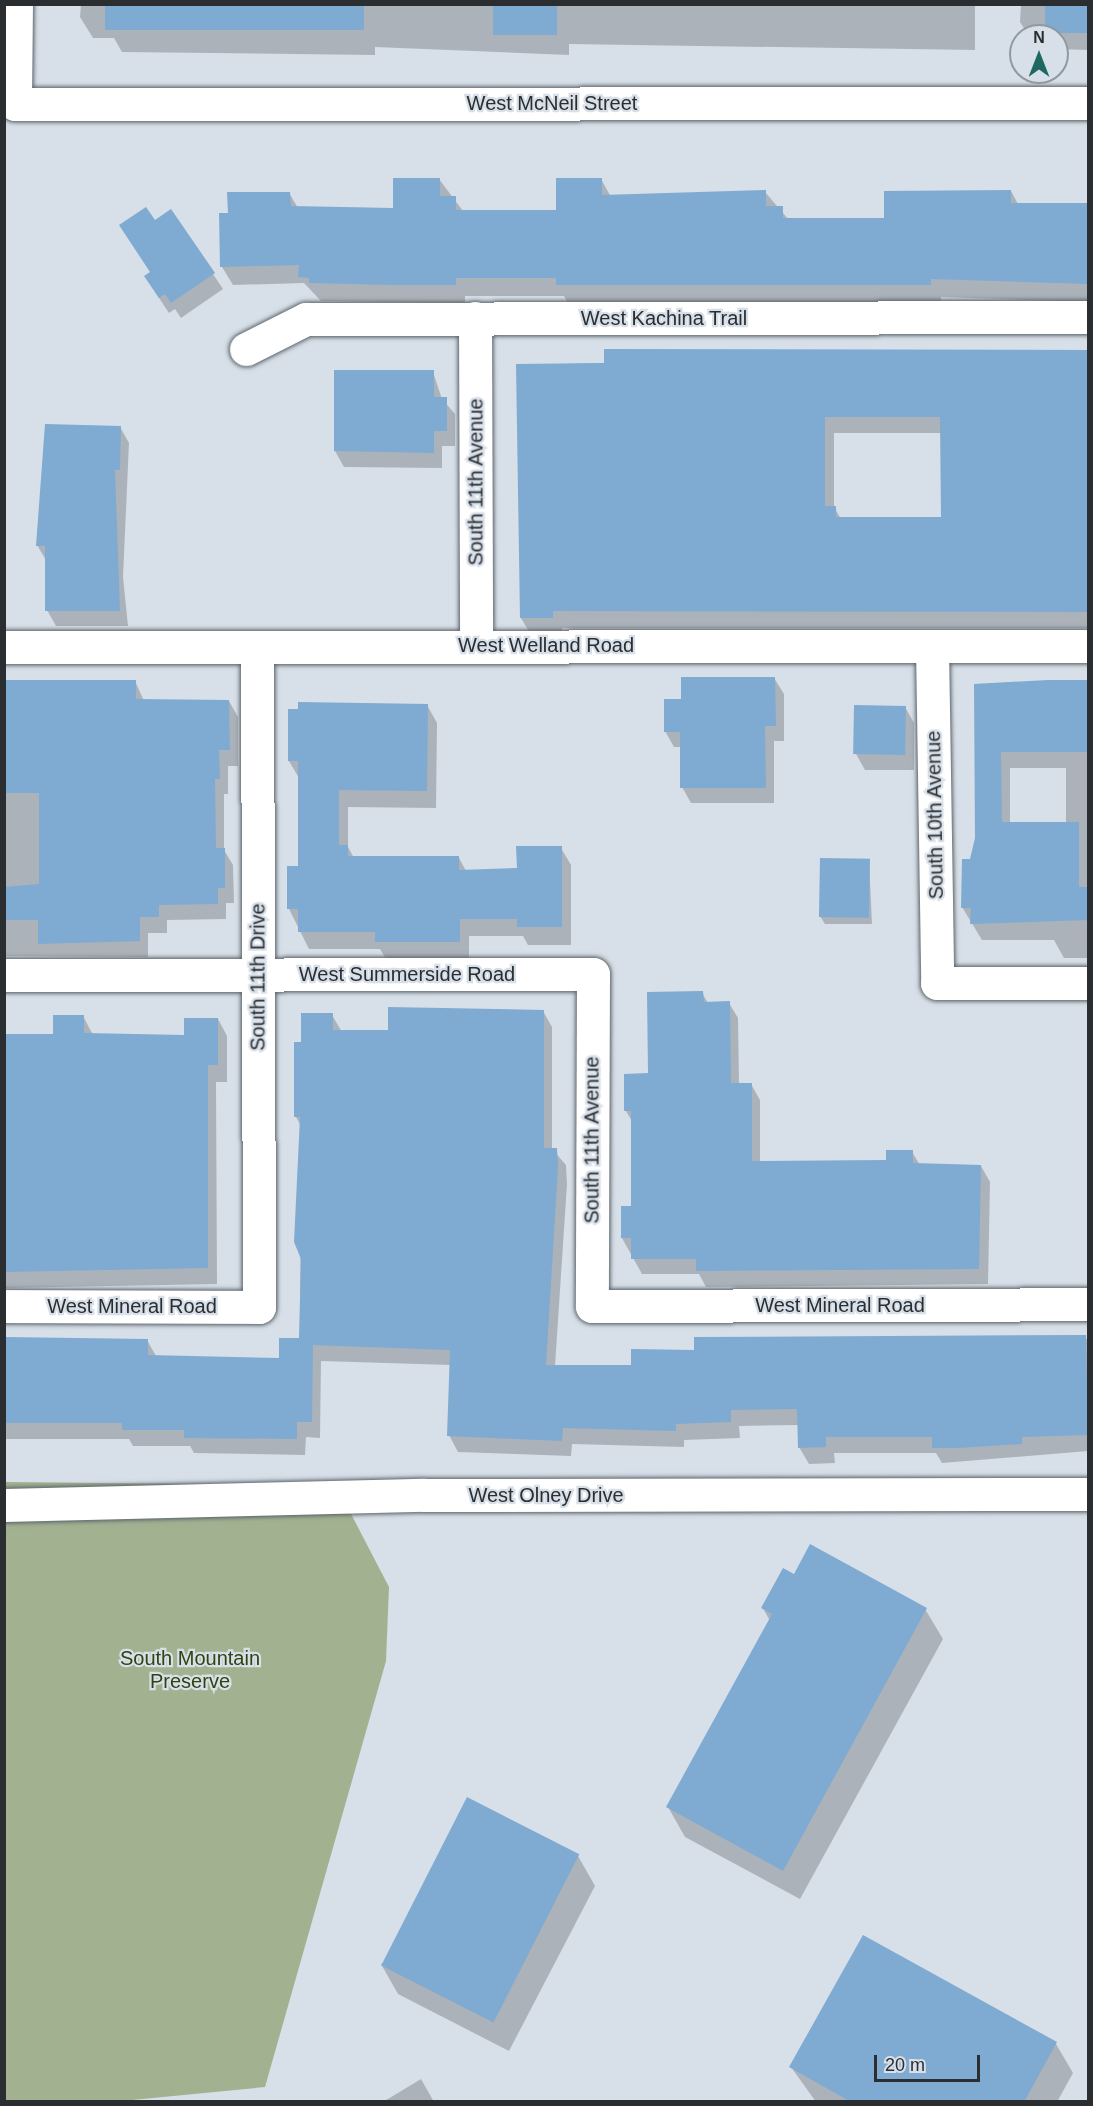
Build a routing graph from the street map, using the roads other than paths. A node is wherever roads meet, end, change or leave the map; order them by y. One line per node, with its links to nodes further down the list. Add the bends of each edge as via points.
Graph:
1 (16, 4): 2 (street, West McNeil Street, via 15,104)
2 (1089, 103)
3 (1089, 316): 4 (street, West Kachina Trail)
4 (476, 318): 5 (street, West Kachina Trail, via 306,319); 6 (street, South 11th Avenue)
5 (246, 349)
6 (476, 645): 7 (street, West Welland Road); 10 (street, West Welland Road)
7 (932, 646): 8 (street, West Welland Road); 14 (street, South 10th Avenue, via 937,983)
8 (1089, 646)
9 (4, 647): 10 (street, West Welland Road)
10 (257, 648): 11 (street, South 11th Drive)
11 (258, 974): 12 (street, West Summerside Road); 13 (street, West Summerside Road); 18 (street, South 11th Drive)
12 (593, 974): 17 (street, South 11th Avenue)
13 (4, 975)
14 (1089, 983)
15 (1089, 1304): 17 (street, West Mineral Road)
16 (4, 1306): 18 (street, West Mineral Road)
17 (592, 1306)
18 (259, 1307)
19 (1089, 1494): 20 (street, West Olney Drive, via 424,1495)
20 (4, 1505)

